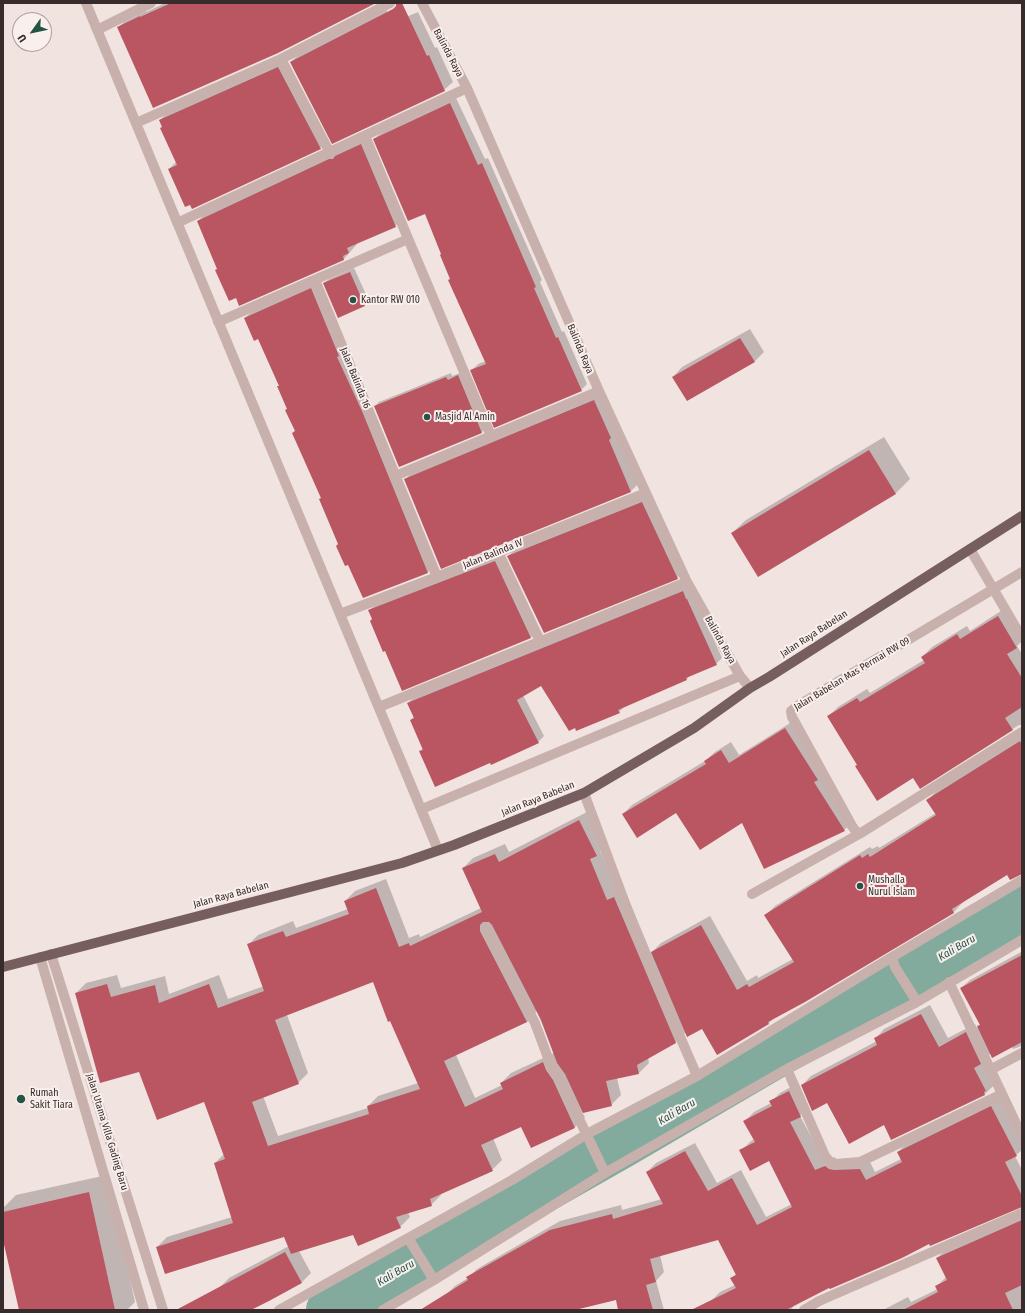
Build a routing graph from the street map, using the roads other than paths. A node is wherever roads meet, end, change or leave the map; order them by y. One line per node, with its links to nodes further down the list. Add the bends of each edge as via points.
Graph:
1 (86, 3): 5 (street)
2 (151, 3): 5 (street)
3 (390, 3): 6 (street)
4 (422, 3): 7 (street, Balinda Raya)
5 (97, 30): 8 (street)
6 (281, 59): 8 (street); 10 (street)
7 (467, 88): 9 (street); 15 (street, Balinda Raya)
8 (136, 123): 11 (street)
9 (365, 136): 10 (street); 12 (street)
10 (330, 152): 11 (street)
11 (177, 223): 14 (street)
12 (408, 239): 13 (street); 16 (street)
13 (315, 280): 14 (street); 17 (street, Jalan Balinda 16)
14 (218, 322): 26 (street)
15 (599, 392): 16 (street); 18 (street, Balinda Raya)
16 (491, 436): 17 (street)
17 (395, 476): 23 (street, Jalan Balinda 16)
18 (646, 493): 21 (street, Jalan Balinda IV); 24 (street, Balinda Raya)
19 (1022, 516): 20 (main road, Jalan Raya Babelan)
20 (970, 548): 25 (street); 30 (main road, Jalan Raya Babelan)
21 (498, 552): 23 (street, Jalan Balinda IV); 28 (street)
22 (1022, 572): 25 (street, Jalan Babelan Mas Permai RW 09)
23 (437, 577): 26 (street, Jalan Balinda IV)
24 (687, 582): 28 (street); 29 (street, Balinda Raya)
25 (994, 590): 27 (street); 35 (street, Jalan Babelan Mas Permai RW 09, via 791,711)
26 (340, 614): 31 (street)
27 (1022, 638)
28 (540, 641): 31 (street)
29 (740, 676): 30 (street, Balinda Raya); 34 (street)
30 (750, 688): 33 (main road, Jalan Raya Babelan, via 694,728)
31 (379, 707): 34 (street)
32 (1022, 732): 35 (street)
33 (584, 793): 36 (main road, Jalan Raya Babelan); 50 (street, via 642,949)
34 (422, 809): 36 (street)
35 (858, 834): 38 (street)
36 (438, 850): 41 (main road, Jalan Raya Babelan, via 402,862)
37 (1022, 880): 42 (street)
38 (752, 894)
39 (486, 928): 53 (street, via 535,1023 551,1066)
40 (1022, 940): 45 (street)
41 (52, 954): 43 (main road, Jalan Raya Babelan); 60 (street, Jalan Utama Villa Gading Baru)
42 (892, 956): 46 (street); 50 (street)
43 (40, 957): 44 (main road, Jalan Raya Babelan); 59 (street, Jalan Utama Villa Gading Baru)
44 (3, 967)
45 (949, 982): 46 (street); 49 (street)
46 (916, 999): 48 (street)
47 (1022, 1053): 49 (street)
48 (787, 1069): 51 (street, via 824,1156 835,1164 860,1162); 54 (street)
49 (990, 1070): 51 (street)
50 (697, 1076): 53 (street)
51 (1002, 1094): 52 (street)
52 (1022, 1136)
53 (589, 1138): 54 (street); 56 (street, via 512,1180)
54 (604, 1171): 57 (street)
55 (1022, 1213): 58 (street)
56 (411, 1243): 57 (street); 61 (street)
57 (432, 1278): 62 (street)
58 (815, 1307): 63 (street)
59 (144, 1310)
60 (163, 1310)
61 (279, 1310)
62 (383, 1310)
63 (804, 1310)

